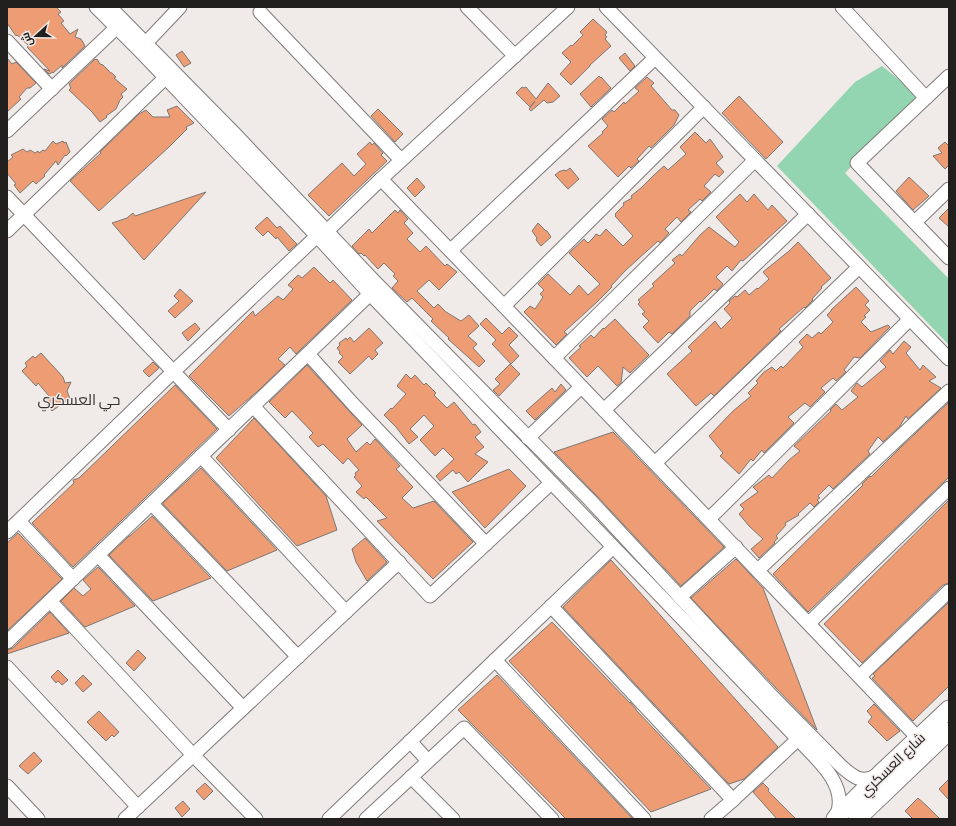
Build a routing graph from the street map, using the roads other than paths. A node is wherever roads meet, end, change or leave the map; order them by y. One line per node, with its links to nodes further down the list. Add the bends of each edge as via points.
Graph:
1 (96, 7): 9 (street)
2 (110, 7): 11 (street)
3 (180, 7): 11 (street)
4 (467, 7): 12 (street)
5 (568, 7): 12 (street)
6 (606, 7): 13 (street)
7 (842, 7): 17 (street)
8 (260, 12): 20 (street)
9 (116, 28): 15 (street); 16 (street)
10 (7, 41): 16 (street)
11 (145, 44): 29 (street, via 235,134)
12 (515, 56): 20 (street)
13 (655, 58): 18 (street); 30 (street)
14 (949, 76): 17 (street)
15 (165, 78): 26 (street); 29 (street)
16 (52, 89): 19 (street)
17 (926, 98): 27 (street, via 856,163)
18 (704, 107): 21 (street); 34 (street)
19 (7, 131)
20 (401, 160): 22 (street)
21 (755, 160): 25 (street); 37 (street)
22 (381, 179): 29 (street); 30 (street)
23 (949, 189): 27 (street)
24 (7, 197): 26 (street)
25 (808, 214): 32 (street); 45 (street)
26 (23, 215): 28 (street); 39 (street)
27 (914, 222): 31 (street)
28 (7, 230)
29 (322, 234): 33 (street); 39 (street); 42 (street, via 374,281)
30 (451, 250): 34 (street)
31 (949, 258)
32 (859, 267): 35 (street); 51 (street)
33 (370, 294): 36 (street); 44 (street)
34 (504, 306): 37 (street)
35 (910, 319): 38 (street); 55 (street)
36 (308, 354): 43 (street); 58 (street)
37 (554, 358): 40 (street)
38 (949, 359)
39 (173, 372): 48 (street); 56 (street)
40 (582, 386): 45 (street); 49 (street)
41 (949, 391): 63 (street)
42 (489, 398): 44 (street, via 485,406); 46 (street)
43 (253, 406): 48 (street); 62 (street)
44 (479, 407): 47 (street)
45 (604, 410): 51 (street)
46 (506, 416): 47 (street, via 499,416); 49 (street)
47 (495, 425): 52 (street)
48 (229, 430): 50 (street)
49 (528, 438): 66 (street, via 590,500)
50 (201, 456): 54 (street); 69 (street)
51 (655, 463): 55 (street)
52 (551, 483): 58 (street); 59 (street)
53 (949, 488): 70 (street)
54 (152, 504): 61 (street); 72 (street)
55 (708, 519): 60 (street)
56 (19, 521): 57 (street); 64 (street)
57 (7, 532)
58 (486, 544): 62 (street, via 430,596)
59 (613, 547): 68 (street); 80 (street)
60 (736, 547): 63 (street); 66 (street)
61 (98, 555): 64 (street); 76 (street)
62 (399, 562): 69 (street)
63 (758, 570): 70 (street)
64 (73, 579): 67 (street)
65 (949, 591): 75 (street)
66 (680, 598): 84 (street, via 769,693)
67 (50, 601): 71 (street); 82 (street)
68 (551, 606): 73 (street); 88 (street)
69 (346, 612): 72 (street)
70 (809, 623): 75 (street)
71 (7, 642)
72 (298, 657): 76 (street)
73 (495, 660): 81 (street); 97 (street)
74 (7, 667): 89 (street)
75 (860, 676): 79 (street)
76 (243, 708): 82 (street)
77 (949, 709): 79 (main road, شارع العسكري)
78 (949, 731): 100 (main road, شارع العسكري)
79 (918, 738): 85 (main road, شارع العسكري)
80 (798, 740): 84 (street); 88 (street)
81 (410, 741): 83 (street); 93 (street)
82 (193, 755): 89 (street); 92 (street)
83 (428, 761): 86 (street); 96 (street, via 464,728)
84 (836, 770): 85 (street, via 863,780 873,778); 99 (street, via 839,799)
85 (882, 772): 99 (main road, شارع العسكري)
86 (411, 777): 94 (street); 95 (street)
87 (7, 786): 90 (street)
88 (733, 800): 98 (street)
89 (138, 806): 91 (street)
90 (38, 819)
91 (125, 819)
92 (256, 819)
93 (329, 819)
94 (366, 819)
95 (453, 819)
96 (552, 819)
97 (644, 819)
98 (711, 819)
99 (834, 819)
100 (857, 819)

